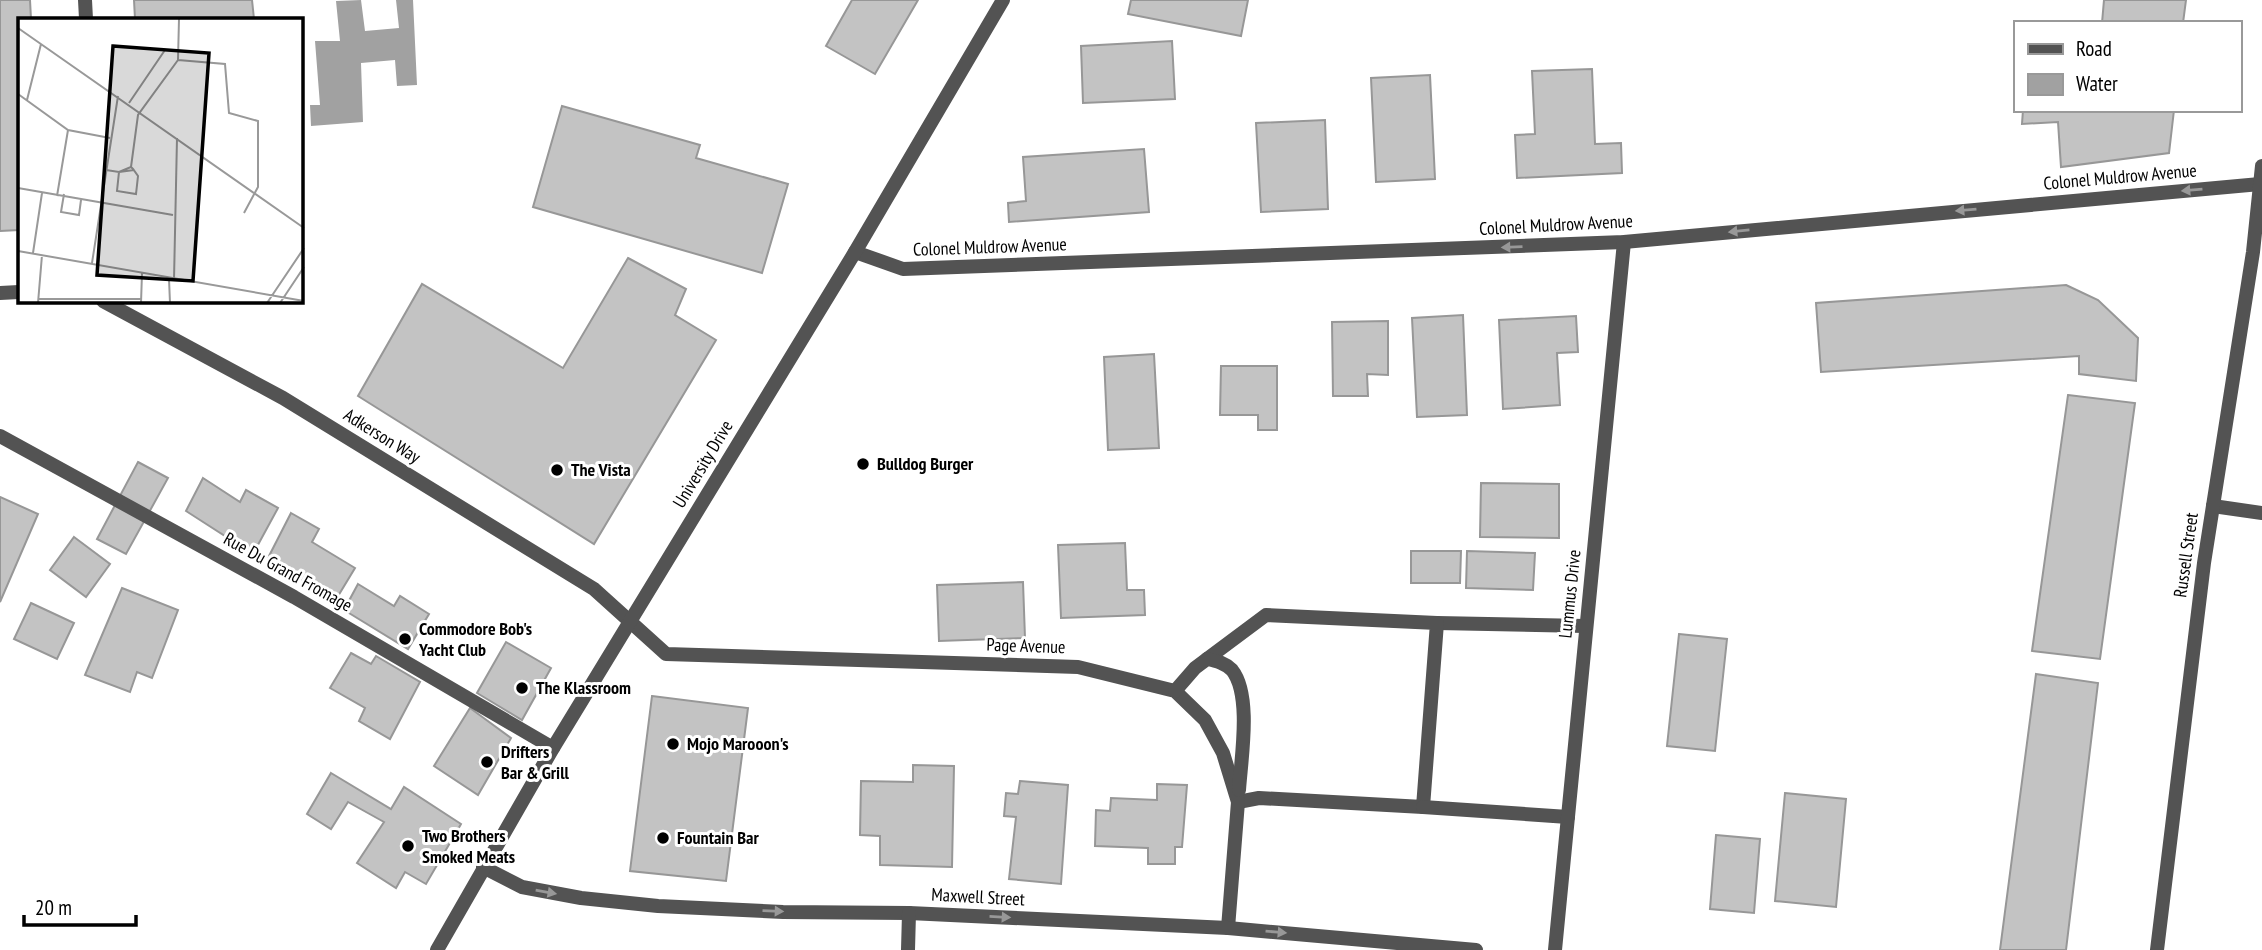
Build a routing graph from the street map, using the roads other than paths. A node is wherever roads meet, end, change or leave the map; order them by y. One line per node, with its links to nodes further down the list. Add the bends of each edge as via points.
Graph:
1 (85, 0): 3 (street)
2 (1003, 0): 8 (street, University Drive)
3 (86, 18)
4 (2262, 166): 5 (street, Russell Street)
5 (2260, 184): 6 (street, Russell Street); 7 (street, Colonel Muldrow Avenue, one-way to 7)
6 (2258, 232): 13 (street, Russell Street)
7 (1625, 243): 8 (street, Colonel Muldrow Avenue, one-way to 8, via 903,269); 17 (street, Lummus Drive)
8 (855, 252): 15 (street, University Drive)
9 (18, 292): 10 (street)
10 (0, 293)
11 (107, 303): 15 (street, Adkerson Way, via 282,398 594,589)
12 (0, 436): 20 (street, Rue Du Grand Fromage, via 294,597)
13 (2213, 506): 14 (street); 31 (street, Russell Street)
14 (2262, 513)
15 (630, 620): 19 (street, Page Avenue, via 666,654 1078,667); 20 (street, University Drive)
16 (1437, 623): 17 (street); 18 (street, via 1266,615); 22 (street)
17 (1586, 626): 23 (street, Lummus Drive)
18 (1208, 659): 19 (street); 21 (street, via 1222,662 1241,685)
19 (1175, 691): 21 (street, via 1205,720 1223,753)
20 (553, 748): 24 (street, University Drive)
21 (1238, 802): 22 (street, via 1259,799); 26 (street)
22 (1423, 807): 23 (street)
23 (1568, 817): 30 (street, Lummus Drive)
24 (483, 867): 25 (street, Maxwell Street, one-way to 25, via 522,887 581,898 658,906); 27 (street, University Drive)
25 (909, 913): 26 (street, Maxwell Street, one-way to 26); 28 (street)
26 (1227, 928): 29 (street, Maxwell Street, one-way to 29)
27 (437, 950)
28 (908, 950)
29 (1476, 950)
30 (1555, 950)
31 (2157, 950)

